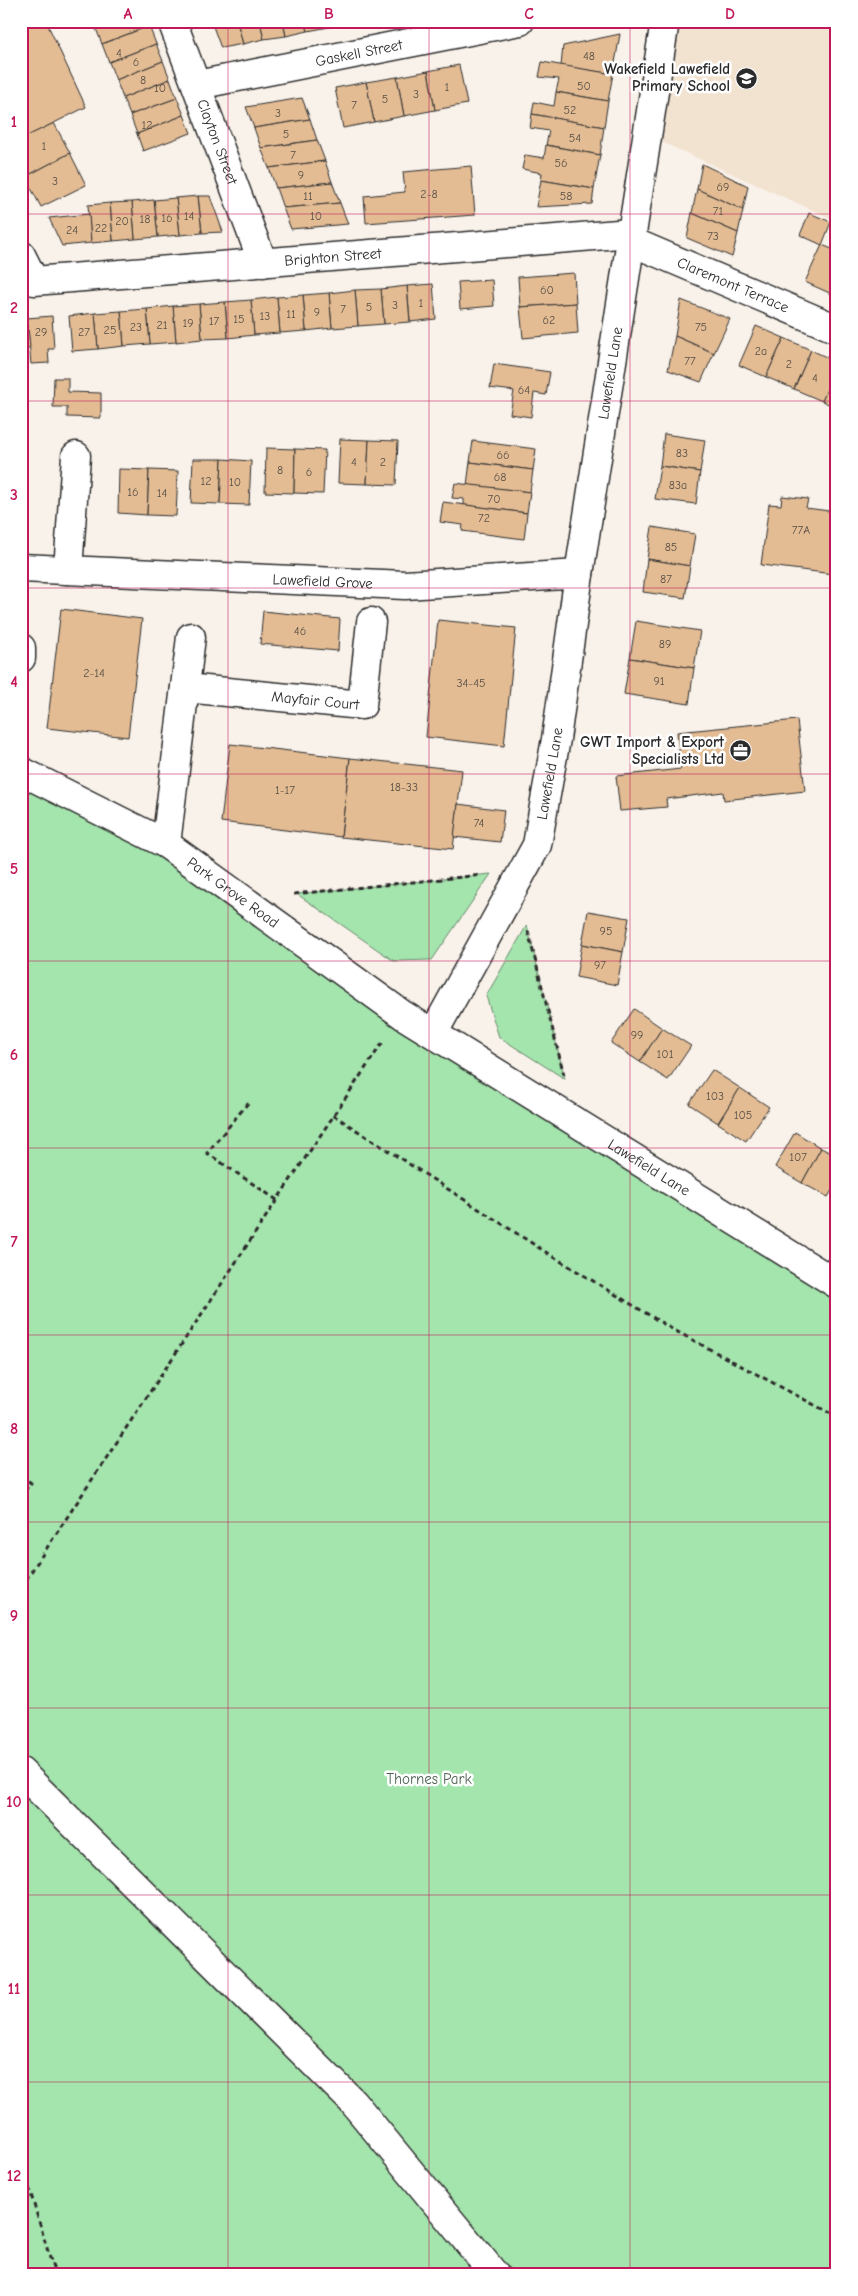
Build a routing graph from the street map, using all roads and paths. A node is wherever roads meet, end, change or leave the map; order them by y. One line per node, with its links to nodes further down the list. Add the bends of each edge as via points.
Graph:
1 (172, 21): 4 (street, Clayton Street)
2 (520, 21): 4 (street, Gaskell Street)
3 (664, 21): 5 (street, Lawefield Lane)
4 (197, 85): 7 (street, Clayton Street)
5 (631, 237): 7 (street, Brighton Street); 8 (street, Claremont Terrace); 12 (street, Lawefield Lane)
6 (21, 254): 7 (street, Brighton Street, via 34,281)
7 (263, 263)
8 (837, 329)
9 (76, 456): 11 (street)
10 (21, 568): 11 (street, Lawefield Grove)
11 (68, 570): 12 (street, Lawefield Grove, via 405,585)
12 (579, 574): 20 (street, Lawefield Lane, via 556,739 537,844)
13 (371, 622): 17 (street, Mayfair Court, via 362,705)
14 (191, 637): 17 (street)
15 (21, 648): 16 (street)
16 (21, 658)
17 (184, 688): 19 (street)
18 (21, 771): 19 (street, Park Grove Road)
19 (166, 844): 21 (street, Park Grove Road)
20 (520, 876): 21 (path); 23 (street, Lawefield Lane); 26 (path)
21 (244, 900): 22 (street, Park Grove Road)
22 (403, 1015): 23 (street, Park Grove Road); 25 (path)
23 (434, 1032): 26 (street, Lawefield Lane)
24 (248, 1103): 27 (path, via 208,1153)
25 (333, 1114): 27 (path); 29 (path, via 544,1251 672,1329)
26 (576, 1122): 28 (street, Lawefield Lane)
27 (276, 1200): 32 (path)
28 (837, 1284)
29 (837, 1417)
30 (21, 1475): 31 (path, via 31,1483)
31 (21, 1495)
32 (21, 1587)
33 (21, 1772): 36 (street, via 353,2102)
34 (21, 2161): 35 (path)
35 (55, 2275)
36 (495, 2275)

